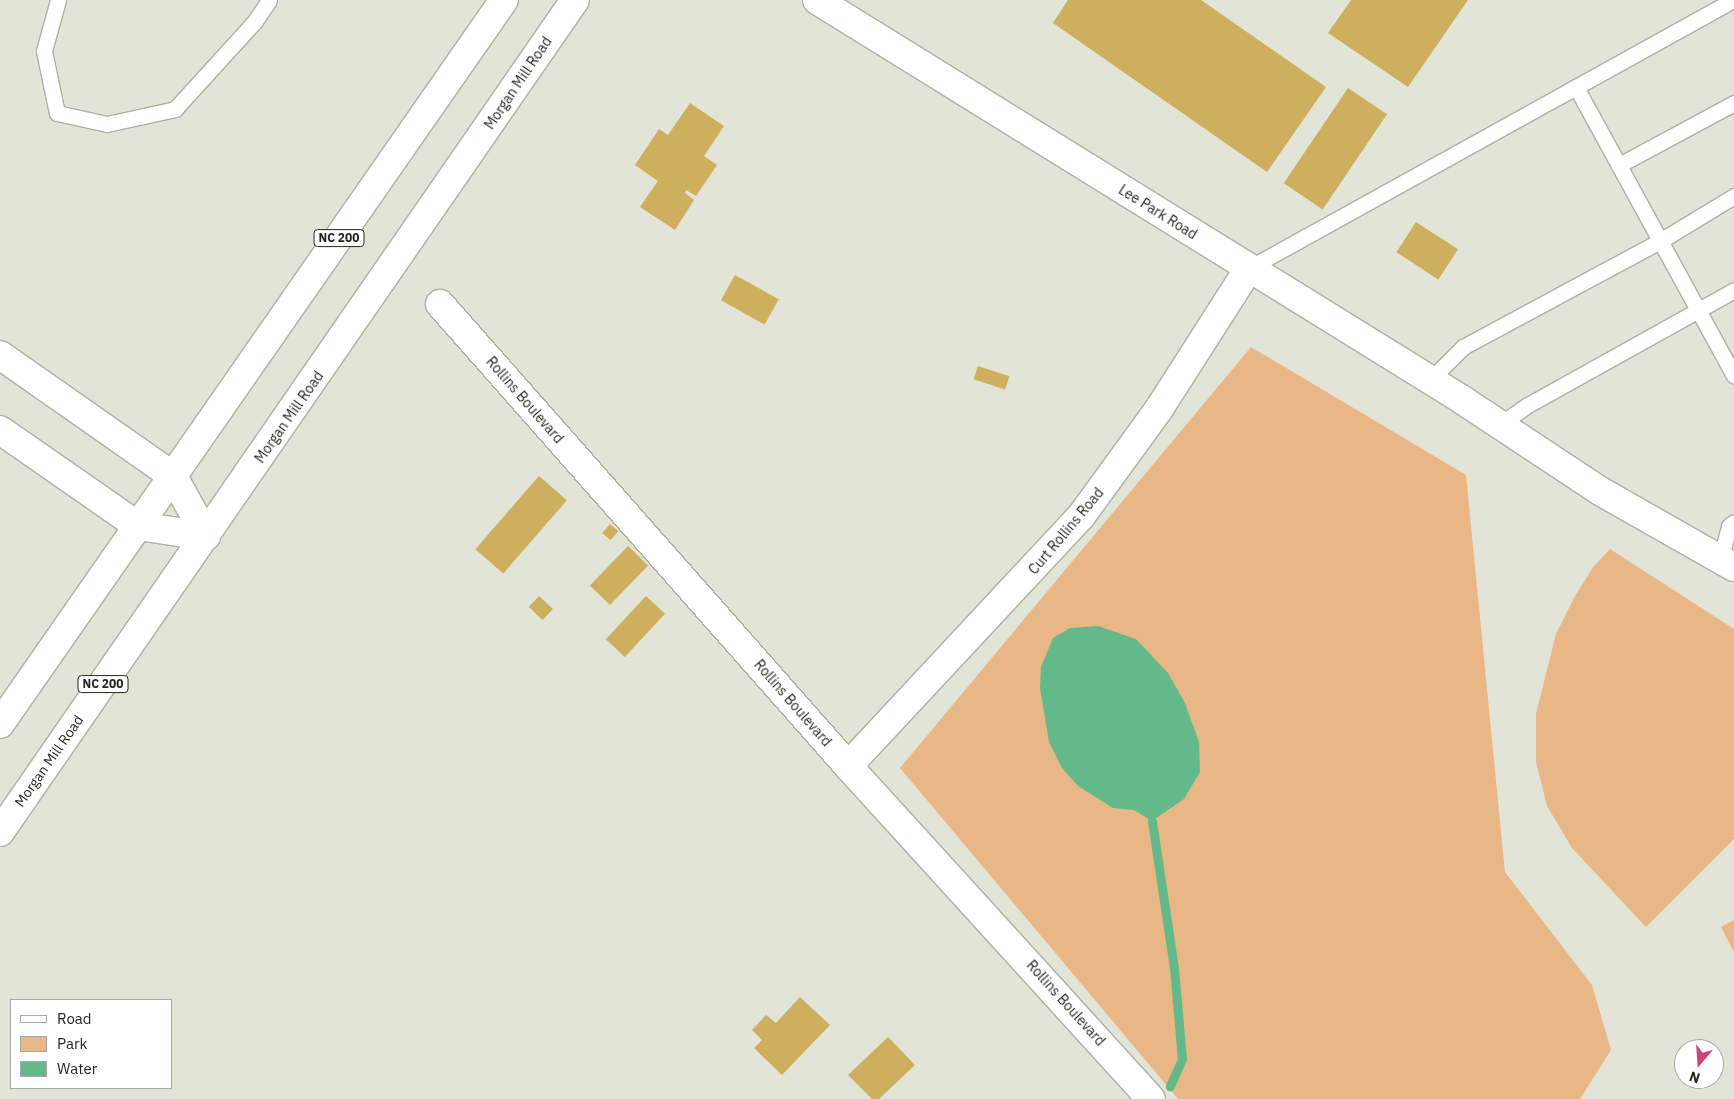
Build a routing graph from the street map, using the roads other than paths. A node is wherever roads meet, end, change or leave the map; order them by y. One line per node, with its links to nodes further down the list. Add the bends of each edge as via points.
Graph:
1 (58, 0): 2 (lane, via 44,51 57,113 107,124 176,109)
2 (269, 0)
3 (504, 0): 21 (main road, NC 200)
4 (575, 0): 24 (main road, Morgan Mill Road / NC 200)
5 (817, 0): 12 (main road, Lee Park Road)
6 (1733, 0): 7 (lane)
7 (1576, 87): 9 (lane); 12 (lane)
8 (1734, 103): 9 (lane)
9 (1619, 165): 11 (lane)
10 (1734, 196): 11 (lane)
11 (1660, 241): 15 (lane); 18 (lane, via 1463,347)
12 (1250, 268): 18 (main road, Lee Park Road); 27 (main road, Curt Rollins Road, via 1159,409 1082,515)
13 (1734, 290): 15 (lane)
14 (440, 304): 27 (main road, Rollins Boulevard)
15 (1698, 311): 17 (lane); 19 (lane, via 1526,406)
16 (0, 355): 21 (main road)
17 (1734, 376)
18 (1430, 380): 19 (main road, Lee Park Road)
19 (1499, 425): 25 (main road, Lee Park Road, via 1600,491)
20 (0, 430): 23 (main road)
21 (173, 476): 23 (main road, NC 200); 24 (main road)
22 (1734, 522): 25 (lane, via 1729,526)
23 (138, 526): 24 (main road); 26 (main road, NC 200)
24 (206, 536): 28 (main road, Morgan Mill Road / NC 200)
25 (1727, 564)
26 (0, 724)
27 (848, 766): 29 (main road, Rollins Boulevard)
28 (0, 832)
29 (1151, 1099)

